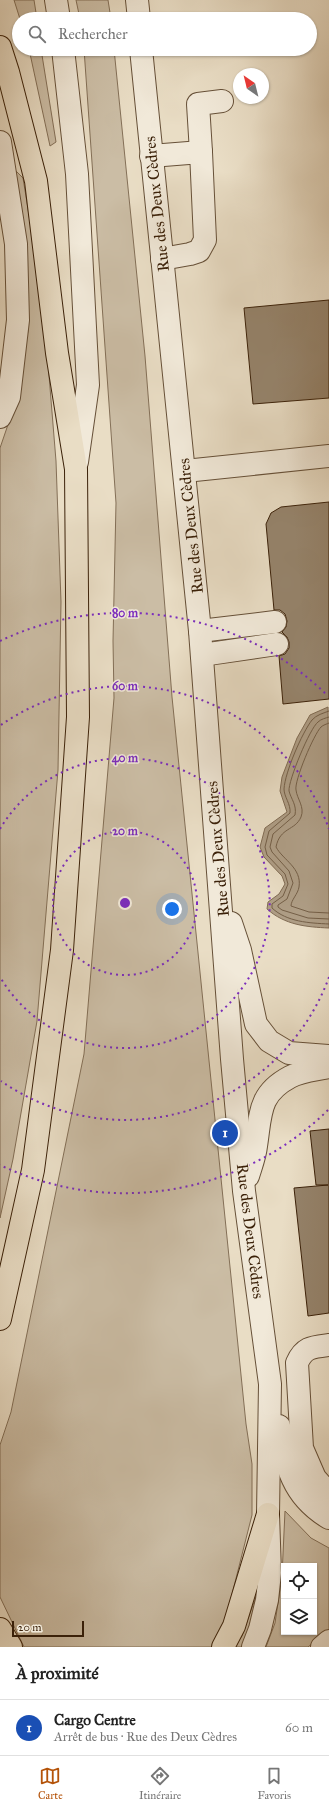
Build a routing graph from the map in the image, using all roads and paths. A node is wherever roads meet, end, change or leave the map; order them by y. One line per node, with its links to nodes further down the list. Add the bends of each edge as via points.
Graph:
1 (56, 0): 3 (street)
2 (137, 0): 4 (street)
3 (58, 12)
4 (138, 12)
5 (0, 47): 15 (main road, via 36,181 57,353)
6 (64, 56): 15 (street, via 77,174 88,385)
7 (142, 56): 11 (street, Rue des Deux Cèdres)
8 (222, 100): 10 (street, via 198,104)
9 (0, 142): 13 (street, via 16,244 18,320 9,397)
10 (201, 152): 11 (street); 12 (street, via 205,240 199,251)
11 (151, 156): 12 (street, Rue des Deux Cèdres)
12 (162, 259): 16 (street, Rue des Deux Cèdres)
13 (0, 417)
14 (329, 456): 16 (street)
15 (76, 470): 25 (main road, via 78,717 62,950 33,1170)
16 (185, 471): 18 (street, Rue des Deux Cèdres)
17 (275, 622): 18 (street)
18 (200, 631): 20 (street, Rue des Deux Cèdres)
19 (277, 644): 20 (street)
20 (202, 655): 21 (street, Rue des Deux Cèdres)
21 (221, 893): 22 (street, via 240,950 256,1024 269,1041 290,1053); 24 (street, Rue des Deux Cèdres)
22 (329, 1056)
23 (329, 1067): 24 (street, via 291,1077 273,1088 264,1102 258,1120 256,1147)
24 (244, 1191): 27 (street, Rue des Deux Cèdres)
25 (0, 1317)
26 (329, 1345): 28 (street, via 311,1347 301,1354 297,1363 302,1448 315,1478)
27 (270, 1384): 29 (street, Rue des Deux Cèdres); 30 (street, via 286,1462 292,1479 301,1494)
28 (329, 1494)
29 (268, 1514): 34 (main road, via 234,1626); 35 (street, Rue des Deux Cèdres, via 269,1587 260,1629)
30 (329, 1518)
31 (0, 1629): 33 (main road)
32 (329, 1641): 36 (street)
33 (11, 1647)
34 (223, 1647)
35 (253, 1647)
36 (322, 1647)

